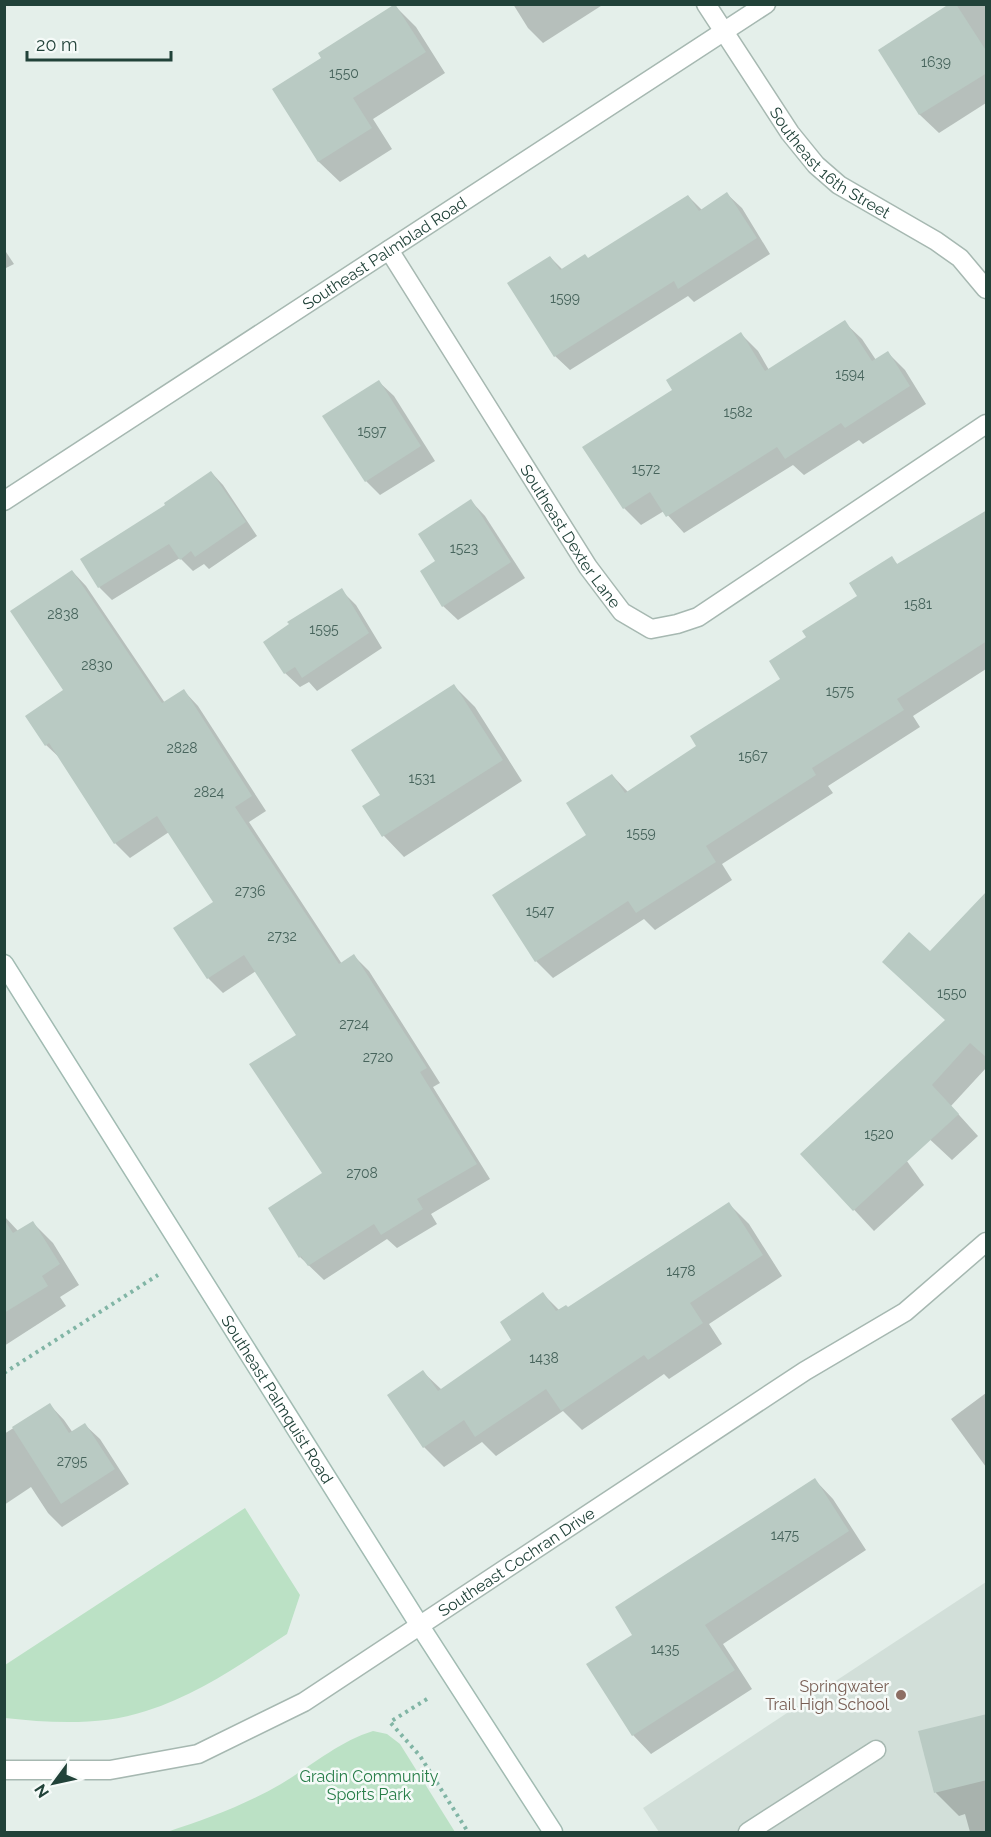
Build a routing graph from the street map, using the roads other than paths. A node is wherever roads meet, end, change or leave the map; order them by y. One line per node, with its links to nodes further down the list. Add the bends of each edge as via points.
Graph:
1 (706, 4): 3 (street, Southeast 16th Street)
2 (766, 4): 3 (street, Southeast Palmblad Road)
3 (723, 32): 4 (street, Southeast Palmblad Road); 5 (street, Southeast 16th Street, via 816,165 839,186 960,258)
4 (389, 249): 6 (street, Southeast Dexter Lane, via 588,567 622,612 651,629 698,617); 7 (street, Southeast Palmblad Road)
5 (987, 289)
6 (987, 424)
7 (4, 501)
8 (4, 964): 10 (street, Southeast Palmquist Road)
9 (987, 1242): 10 (street, Southeast Cochran Drive, via 905,1312 805,1371)
10 (420, 1626): 12 (street, Southeast Cochran Drive, via 304,1702 198,1754 111,1770); 13 (street, Southeast Palmquist Road)
11 (876, 1750): 14 (street)
12 (4, 1770)
13 (553, 1833)
14 (748, 1833)

